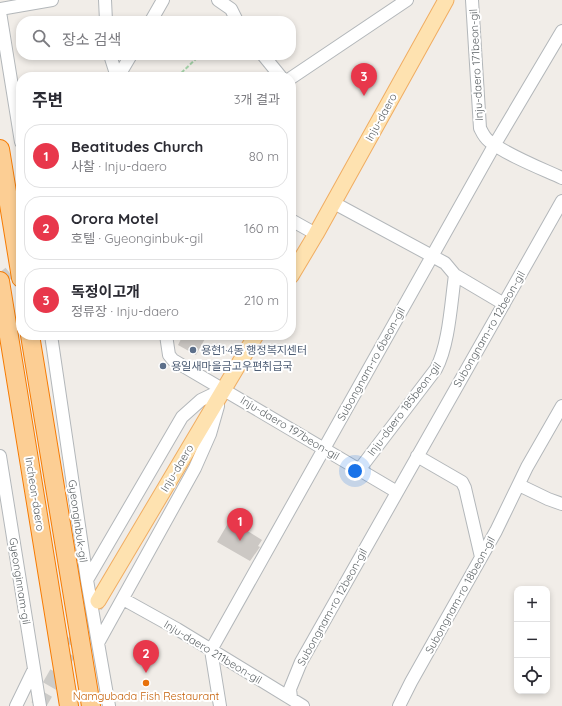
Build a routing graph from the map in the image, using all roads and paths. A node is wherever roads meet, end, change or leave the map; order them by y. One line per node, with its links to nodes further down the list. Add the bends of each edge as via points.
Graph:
1 (52, 0): 9 (street)
2 (105, 0): 10 (street)
3 (163, 0): 11 (street)
4 (218, 0): 8 (street)
5 (407, 0): 22 (street)
6 (446, 0): 28 (main road, Inju-daero)
7 (472, 0): 24 (street, Inju-daero 171beon-gil, via 480,128 488,140)
8 (235, 4): 12 (street)
9 (0, 11): 23 (street)
10 (106, 16)
11 (154, 16)
12 (236, 16)
13 (562, 32): 24 (street, Subongnam-ro 6beon-gil)
14 (112, 60): 18 (street)
15 (128, 60): 19 (street)
16 (195, 60): 20 (path)
17 (267, 60): 21 (street)
18 (116, 72)
19 (121, 72)
20 (182, 72)
21 (277, 72)
22 (296, 75)
23 (16, 111)
24 (495, 144): 26 (street, Inju-daero 171beon-gil, via 508,153); 32 (street, Subongnam-ro 6beon-gil)
25 (0, 149): 31 (highway)
26 (562, 178)
27 (562, 201): 37 (street, Subongnam-ro 12beon-gil)
28 (334, 203): 30 (main road, Inju-daero); 32 (street)
29 (296, 223): 30 (street)
30 (316, 234): 33 (main road, Inju-daero)
31 (16, 247)
32 (432, 256): 34 (street, via 445,263); 44 (street, Subongnam-ro 6beon-gil)
33 (296, 268)
34 (455, 275): 37 (street); 47 (street, Inju-daero 185beon-gil, via 441,360)
35 (0, 281): 36 (highway, Incheon-daero)
36 (2, 304): 61 (highway, Incheon-daero)
37 (504, 304): 45 (street, Subongnam-ro 12beon-gil)
38 (31, 340): 62 (highway, Incheon-daero)
39 (52, 340): 52 (street, Gyeonginbuk-gil)
40 (167, 340): 42 (street, Inju-daero 197beon-gil, via 169,355 173,360)
41 (253, 340): 42 (main road, Inju-daero)
42 (224, 389): 44 (street, Inju-daero 197beon-gil); 52 (street, via 201,400 182,417); 53 (street, via 210,434 195,468); 54 (main road, Inju-daero)
43 (562, 406): 48 (street, Subongnam-ro 18beon-gil)
44 (324, 449): 47 (street, Inju-daero 197beon-gil); 56 (street, Subongnam-ro 6beon-gil)
45 (417, 456): 49 (street, Subongnam-ro 12beon-gil); 51 (street, via 462,482)
46 (0, 457): 57 (street, Gyeonginnam-gil)
47 (359, 470): 49 (street, Inju-daero 197beon-gil)
48 (518, 485): 50 (street); 51 (street, Subongnam-ro 18beon-gil)
49 (397, 492): 58 (street, Subongnam-ro 12beon-gil, via 301,662 290,689)
50 (562, 504)
51 (481, 557): 66 (street, Subongnam-ro 18beon-gil)
52 (87, 580): 55 (street, Gyeonginbuk-gil)
53 (123, 599): 55 (street); 56 (street, Inju-daero 211beon-gil)
54 (98, 601)
55 (98, 643): 63 (street, Gyeonginbuk-gil)
56 (211, 650): 58 (street, Inju-daero 211beon-gil); 64 (street)
57 (34, 669): 59 (street); 60 (street, Gyeonginnam-gil)
58 (291, 698): 65 (street, Inju-daero 211beon-gil)
59 (16, 706)
60 (40, 706)
61 (69, 706)
62 (91, 706)
63 (109, 706)
64 (220, 706)
65 (303, 706)
66 (402, 706)

